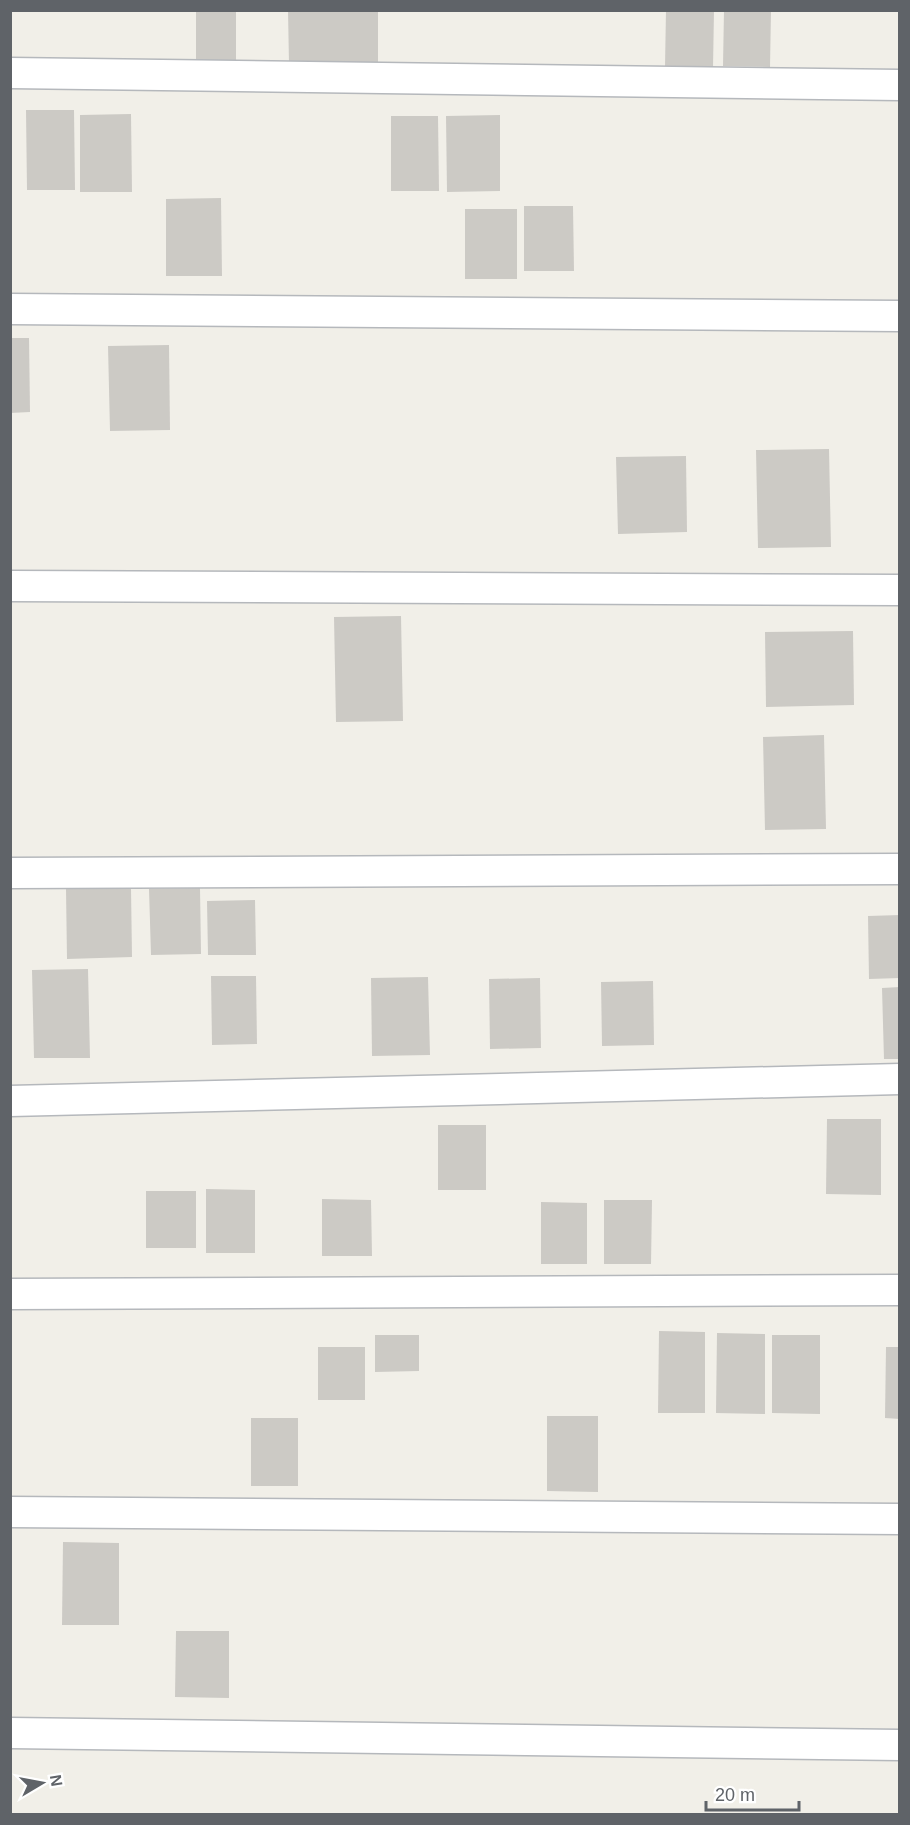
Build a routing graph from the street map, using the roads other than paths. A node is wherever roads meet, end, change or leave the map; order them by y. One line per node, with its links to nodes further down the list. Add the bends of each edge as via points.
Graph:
1 (10, 73): 2 (street)
2 (900, 85)
3 (10, 309): 4 (street)
4 (900, 316)
5 (10, 586): 6 (street)
6 (900, 590)
7 (900, 869): 8 (street)
8 (10, 873)
9 (900, 1079): 10 (street)
10 (10, 1101)
11 (900, 1290): 12 (street)
12 (10, 1293)
13 (10, 1512): 14 (street)
14 (900, 1519)
15 (10, 1733): 16 (street)
16 (900, 1745)

